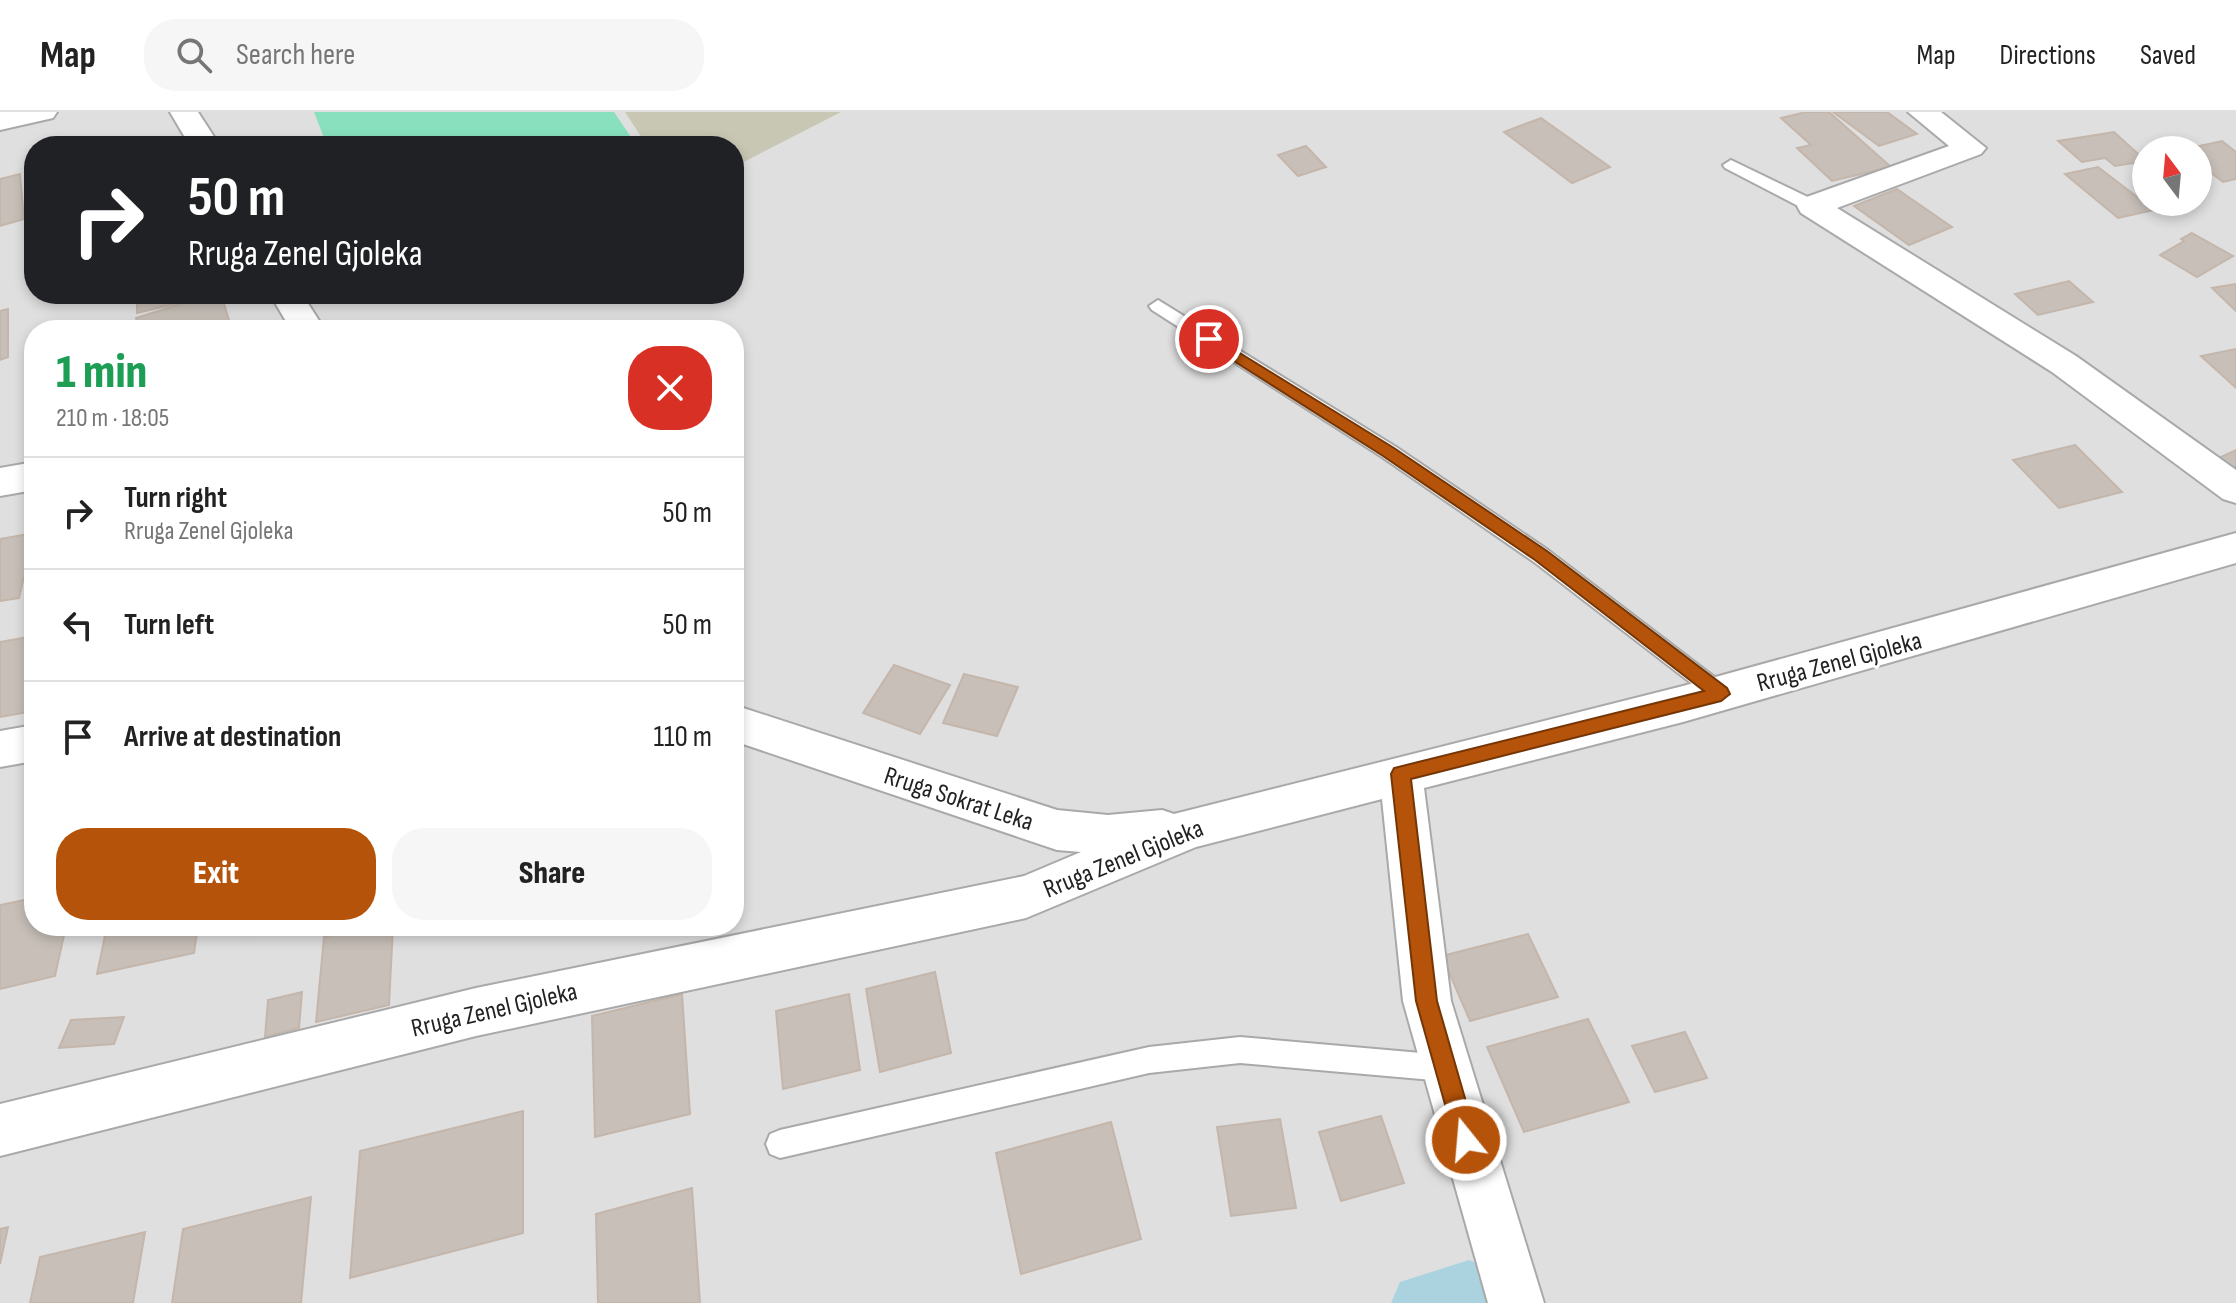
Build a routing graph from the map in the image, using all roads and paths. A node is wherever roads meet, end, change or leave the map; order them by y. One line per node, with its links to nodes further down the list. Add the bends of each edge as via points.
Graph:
1 (184, 112): 5 (street)
2 (1922, 112): 7 (street, via 1971,148)
3 (33, 113): 4 (street)
4 (0, 121)
5 (199, 136)
6 (1731, 165): 7 (lane)
7 (1812, 206): 11 (street, via 2064,364)
8 (1158, 306): 13 (lane, via 1389,452 1541,556)
9 (24, 478): 10 (street)
10 (0, 482)
11 (2236, 489)
12 (2236, 548): 13 (street, Rruga Zenel Gjoleka)
13 (1721, 694): 17 (street, Rruga Zenel Gjoleka)
14 (744, 726): 18 (street, Rruga Sokrat Leka, via 1057,830 1108,835)
15 (24, 745): 16 (street)
16 (0, 749)
17 (1401, 774): 18 (street, Rruga Zenel Gjoleka); 19 (street, via 1427,1001)
18 (1191, 828): 20 (street, Rruga Zenel Gjoleka, via 1026,897 476,1012)
19 (1444, 1068): 21 (lane, via 1240,1050 1149,1060); 22 (street)
20 (0, 1130)
21 (780, 1144)
22 (1516, 1303)

